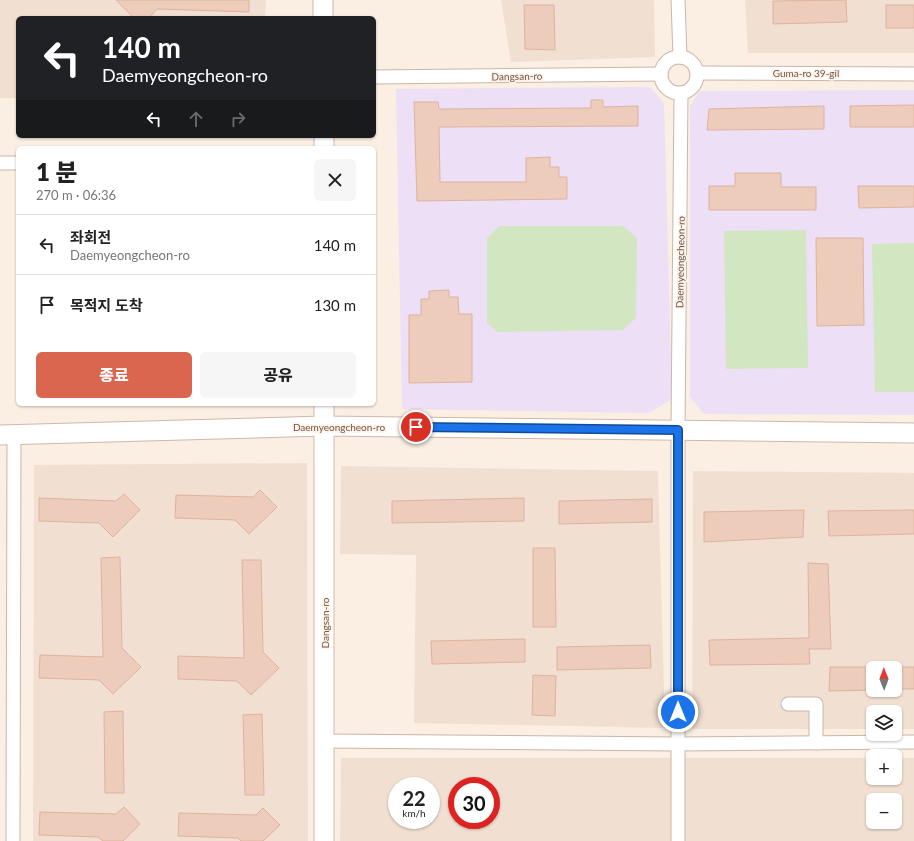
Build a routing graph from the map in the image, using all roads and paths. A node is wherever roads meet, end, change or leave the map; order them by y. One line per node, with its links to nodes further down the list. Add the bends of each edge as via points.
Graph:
1 (323, 0): 3 (street)
2 (678, 0): 4 (street)
3 (323, 16)
4 (680, 57): 5 (street, via 693,62); 6 (street, via 665,63)
5 (698, 73): 7 (street, Guma-ro 39-gil); 9 (street, via 691,90)
6 (661, 74): 8 (street, Dangsan-ro); 9 (street, via 668,90)
7 (914, 74)
8 (376, 77)
9 (681, 93): 14 (street, Daemyeongcheon-ro)
10 (0, 163): 11 (street)
11 (16, 163)
12 (324, 406): 13 (street, Dangsan-ro)
13 (324, 426): 14 (street, Daemyeongcheon-ro); 16 (street, Daemyeongcheon-ro); 18 (street, Dangsan-ro)
14 (678, 430): 15 (street, Daemyeongcheon-ro); 21 (street)
15 (914, 433)
16 (7, 435): 22 (street)
17 (788, 704): 20 (street, via 816,704)
18 (325, 741): 21 (street); 23 (street, Dangsan-ro)
19 (914, 742): 20 (street)
20 (816, 743): 21 (street)
21 (678, 744): 24 (street)
22 (13, 841)
23 (324, 841)
24 (678, 841)

